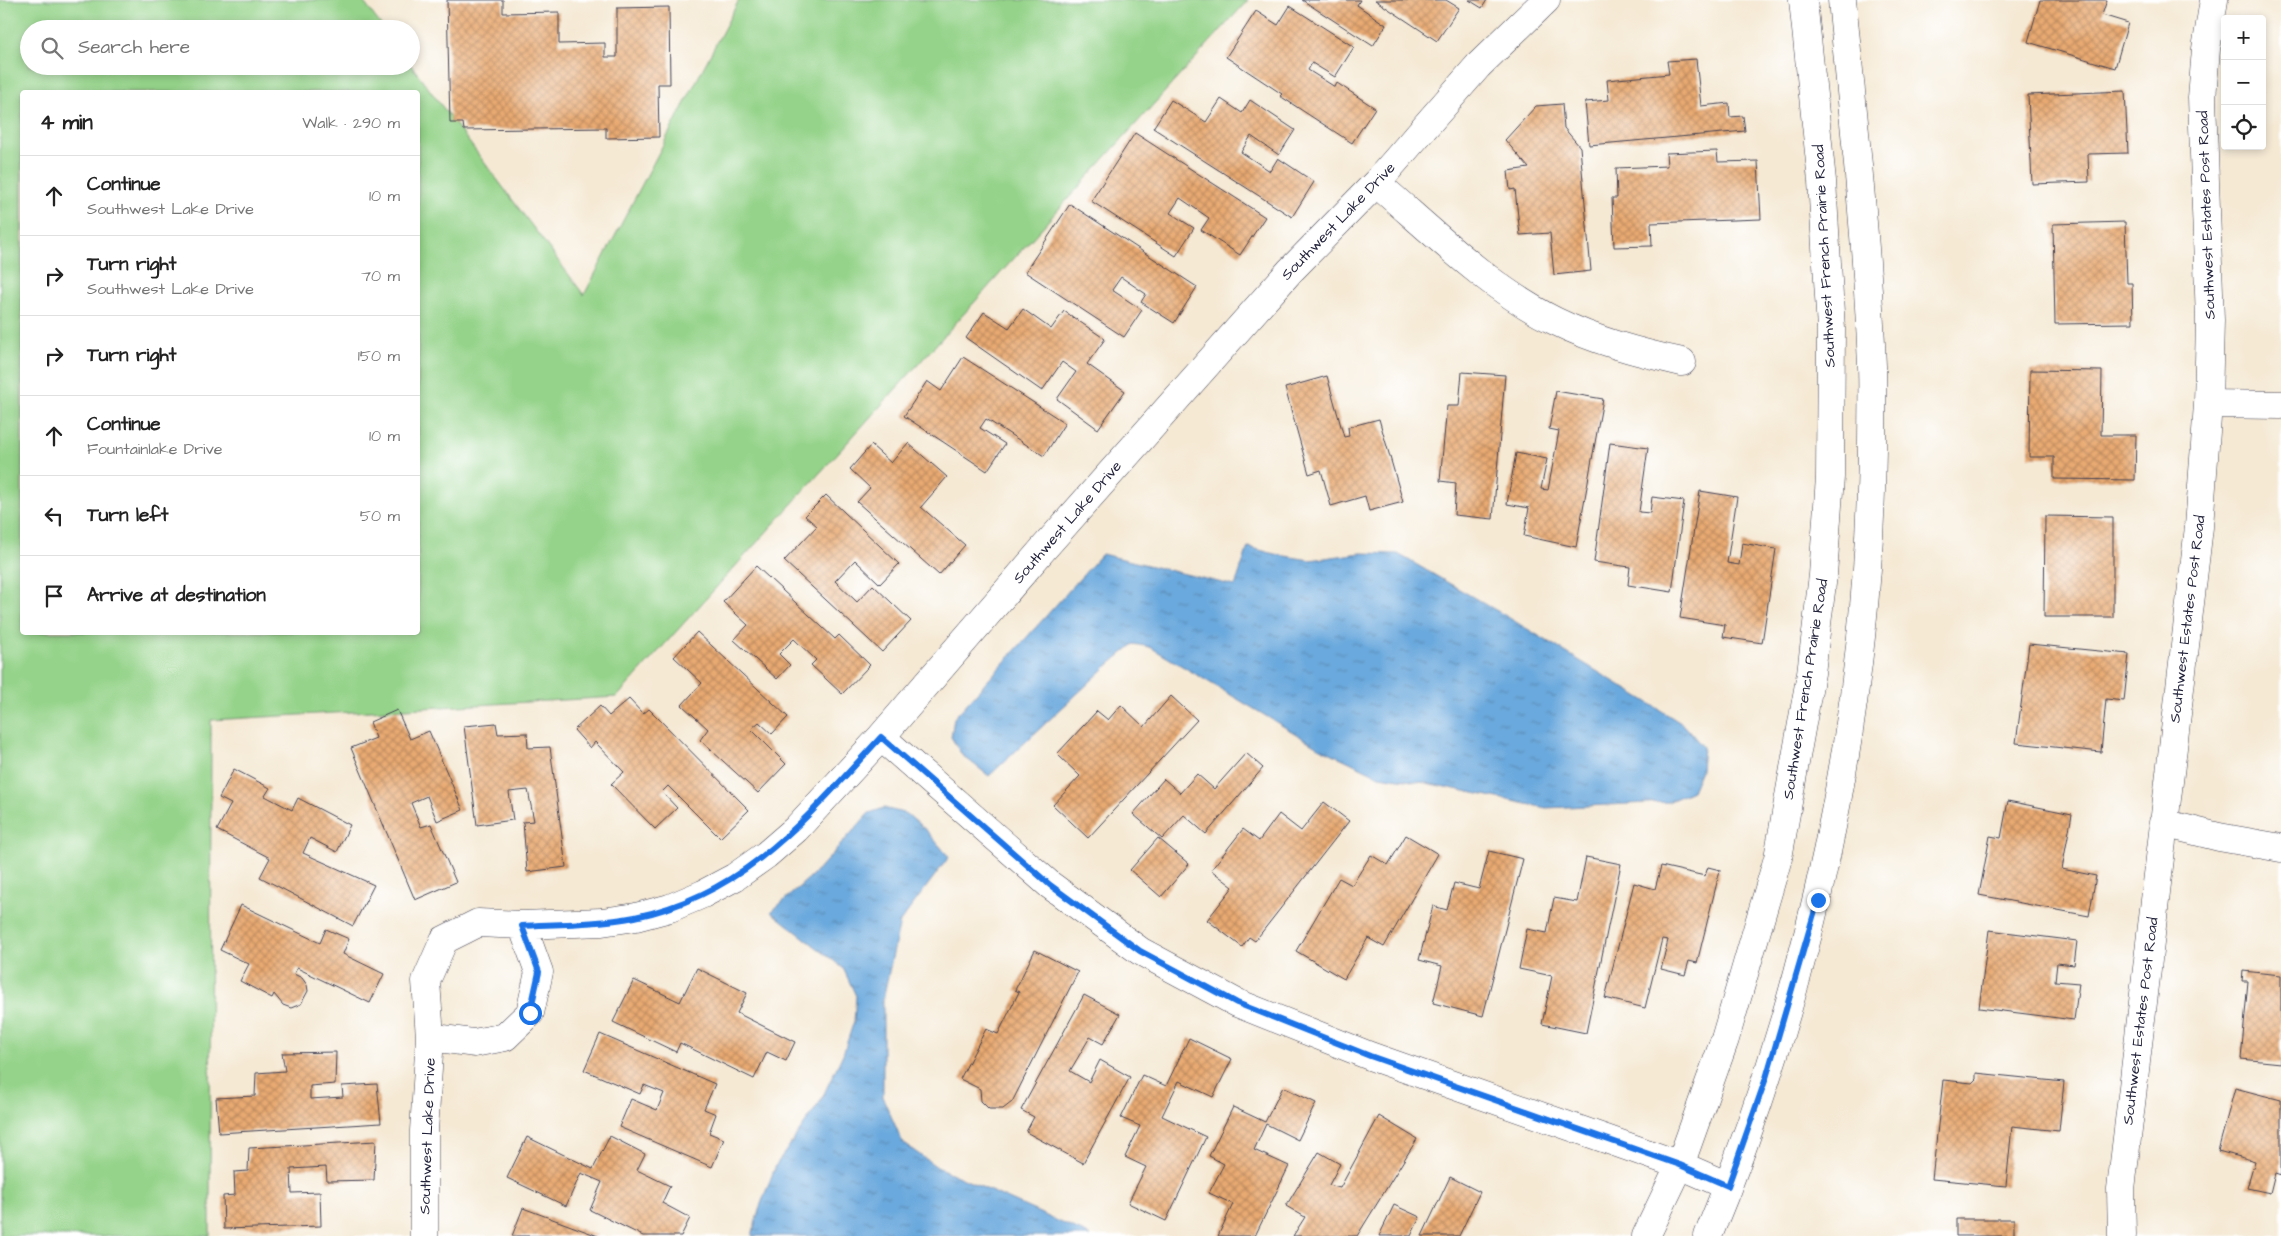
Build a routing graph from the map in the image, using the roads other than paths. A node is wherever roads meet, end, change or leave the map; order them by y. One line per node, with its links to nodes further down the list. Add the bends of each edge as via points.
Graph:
1 (1546, 0): 5 (street, Southwest Lake Drive, via 1478,66)
2 (1803, 0): 14 (street, Southwest French Prairie Road, via 1822,181 1831,329 1830,477 1823,575 1811,673 1778,858 1725,1039)
3 (1842, 0): 15 (street, via 1863,221 1872,368 1871,517 1864,615 1852,713 1818,900 1766,1078)
4 (2214, 0): 7 (street, Southwest Estates Post Road, via 2202,98 2210,320)
5 (1376, 184): 6 (street, via 1492,282 1554,320 1620,348); 9 (street, Southwest Lake Drive, via 1290,271)
6 (1682, 362)
7 (2208, 404): 8 (street); 10 (street, Southwest Estates Post Road, via 2199,527)
8 (2281, 405)
9 (881, 737): 12 (street, Southwest Lake Drive, via 796,829 735,877 704,894 636,917); 14 (street, via 1050,885 1140,951 1237,1003 1370,1056)
10 (2163, 823): 11 (street); 19 (street, Southwest Estates Post Road, via 2121,1189)
11 (2281, 848)
12 (522, 926): 13 (street, Southwest Lake Drive, via 478,923 444,940 426,981); 13 (street, Southwest Lake Drive, via 539,972 530,1013 505,1037 474,1043)
13 (430, 1036): 16 (street, Southwest Lake Drive, via 424,1131)
14 (1680, 1165): 15 (street); 17 (street, Southwest French Prairie Road)
15 (1728, 1186): 18 (street)
16 (424, 1236)
17 (1646, 1236)
18 (1708, 1236)
19 (2122, 1236)

